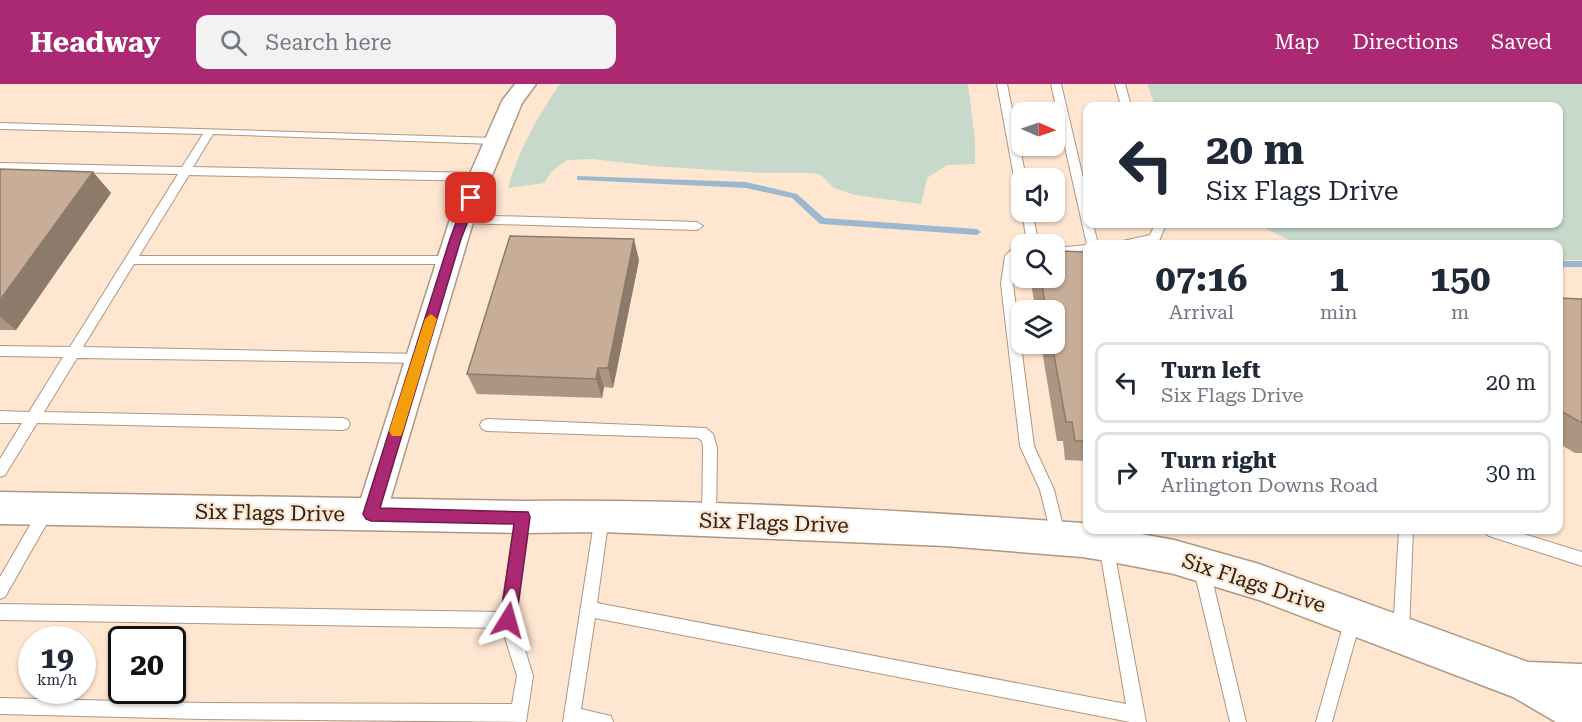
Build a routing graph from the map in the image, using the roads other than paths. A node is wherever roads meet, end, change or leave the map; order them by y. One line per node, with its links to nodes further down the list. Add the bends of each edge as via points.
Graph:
1 (526, 84): 8 (street, via 512,101)
2 (1002, 84): 10 (lane)
3 (1056, 84): 13 (lane)
4 (1120, 84): 5 (lane)
5 (1125, 102)
6 (0, 126): 7 (lane)
7 (210, 131): 8 (lane); 11 (lane)
8 (495, 141): 12 (street)
9 (0, 167): 11 (lane)
10 (1018, 168)
11 (186, 171): 12 (lane); 21 (lane)
12 (480, 177): 14 (street)
13 (1083, 204)
14 (462, 219): 15 (lane); 22 (street)
15 (697, 226)
16 (1159, 228): 17 (lane, via 1155,238)
17 (1146, 240)
18 (1083, 249): 19 (lane)
19 (1065, 251)
20 (1011, 257): 39 (lane, via 1007,284 1027,446 1047,489)
21 (131, 260): 22 (lane); 24 (lane)
22 (449, 260): 25 (street)
23 (0, 351): 24 (lane)
24 (75, 351): 25 (lane); 27 (lane)
25 (419, 359): 33 (street)
26 (0, 417): 27 (lane)
27 (33, 417): 28 (lane); 30 (lane)
28 (343, 424)
29 (487, 425): 36 (lane, via 701,432 708,438 710,448)
30 (0, 471)
31 (0, 508): 32 (street, Six Flags Drive)
32 (47, 509): 33 (street, Six Flags Drive); 43 (lane)
33 (371, 514): 35 (street, Six Flags Drive)
34 (602, 516): 35 (street, Six Flags Drive); 36 (street, Six Flags Drive); 44 (lane)
35 (523, 517): 47 (lane)
36 (709, 521): 39 (street, Six Flags Drive)
37 (1407, 534): 48 (lane)
38 (1504, 534): 41 (lane)
39 (1059, 538): 40 (street, Six Flags Drive)
40 (1107, 544): 42 (street, Six Flags Drive); 55 (lane)
41 (1582, 559)
42 (1201, 565): 46 (street, Six Flags Drive); 57 (lane)
43 (0, 592)
44 (588, 609): 54 (lane); 55 (lane)
45 (0, 612): 47 (lane)
46 (1353, 617): 48 (street, Six Flags Drive); 58 (lane)
47 (508, 620): 53 (lane, via 525,676)
48 (1401, 634): 49 (street, Six Flags Drive)
49 (1525, 681): 50 (street, Six Flags Drive); 52 (street, Six Flags Drive)
50 (1582, 684)
51 (0, 706): 53 (lane)
52 (1582, 714)
53 (519, 717)
54 (571, 718): 56 (lane)
55 (1137, 718)
56 (605, 722)
57 (1238, 722)
58 (1324, 722)

